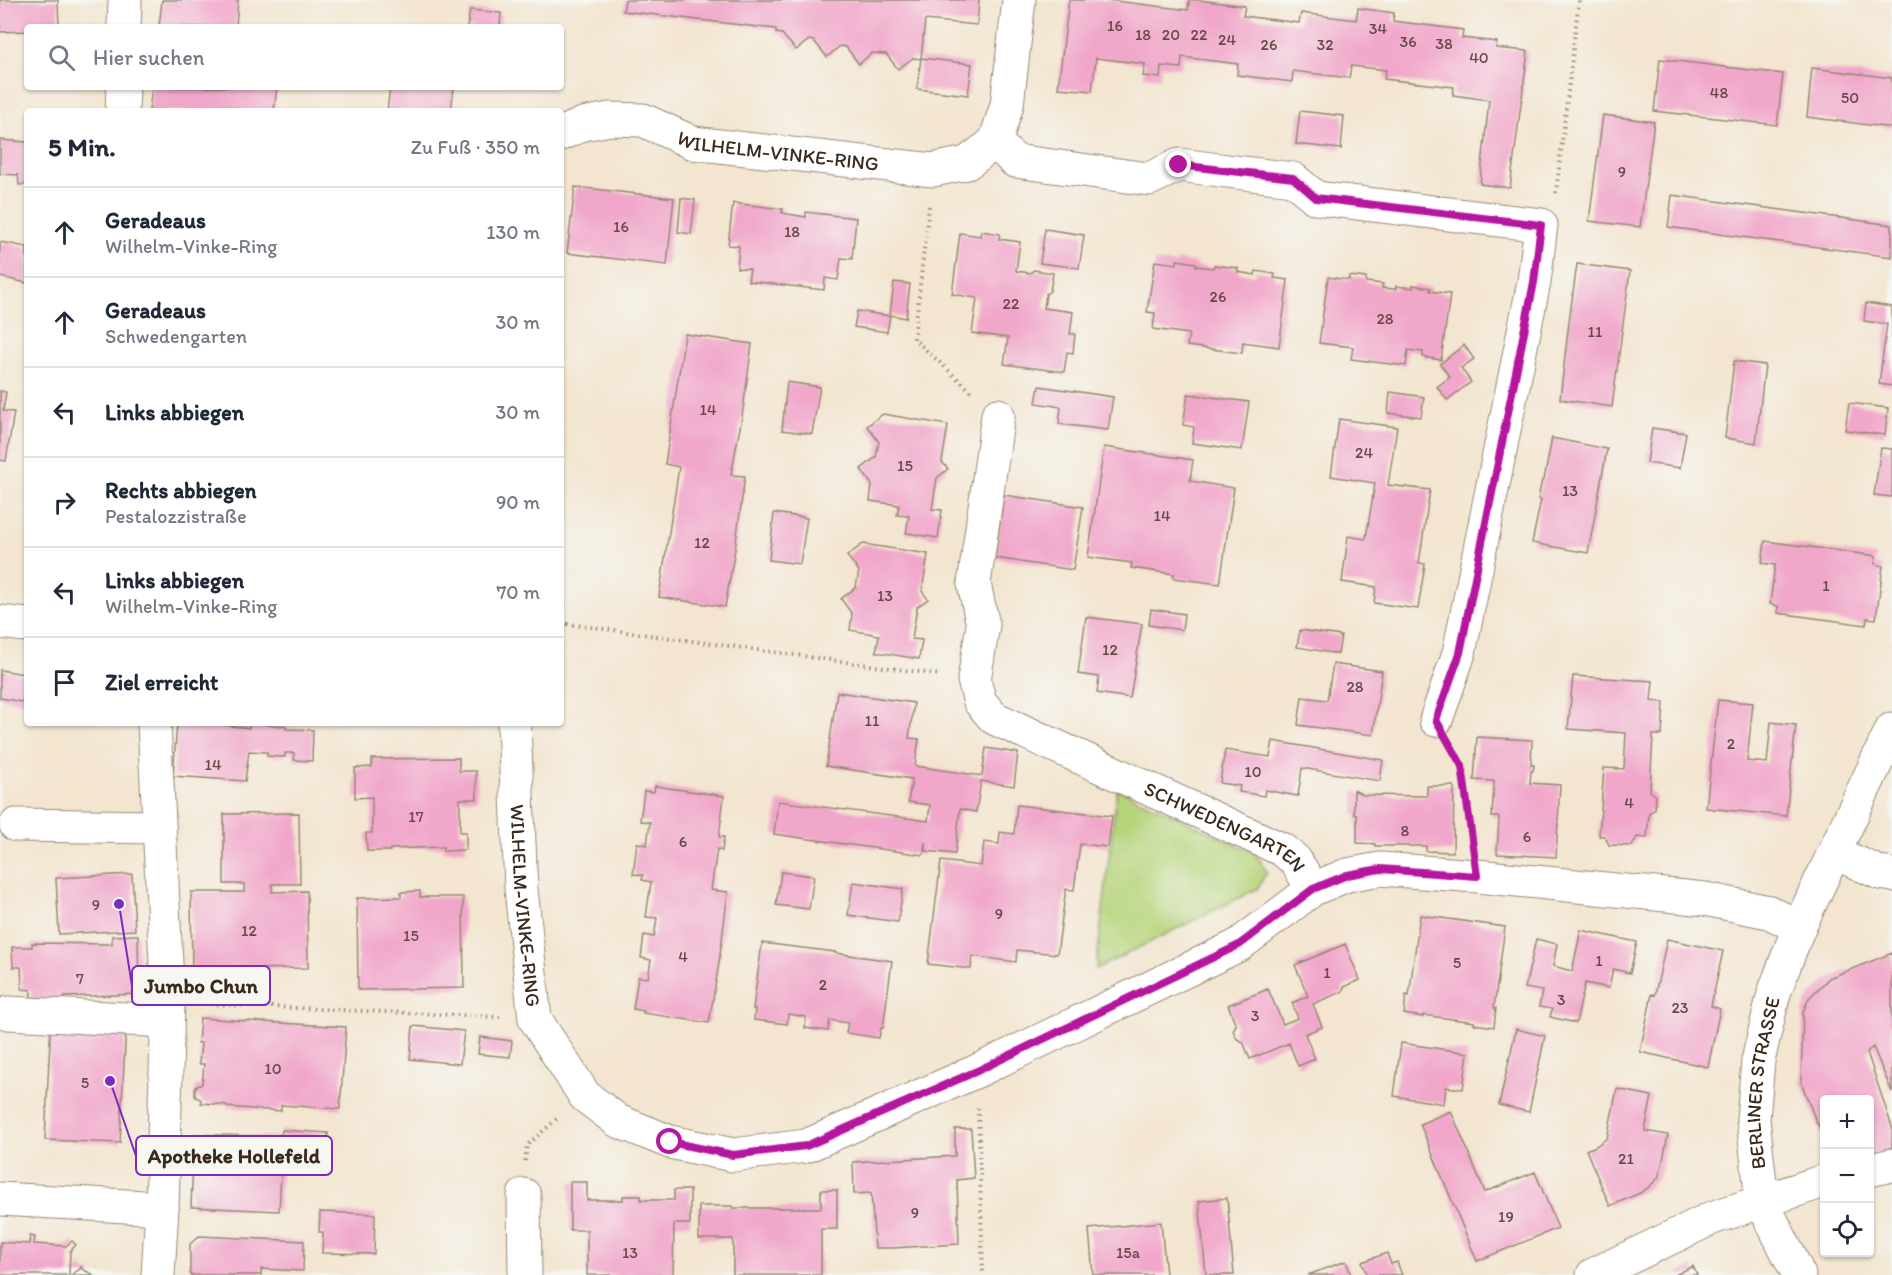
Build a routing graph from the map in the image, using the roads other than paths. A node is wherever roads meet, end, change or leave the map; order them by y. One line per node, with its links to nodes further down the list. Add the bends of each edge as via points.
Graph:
1 (125, 0): 3 (street)
2 (1019, 0): 7 (street, via 1007,105)
3 (124, 24)
4 (123, 90): 5 (street)
5 (122, 108)
6 (564, 133): 7 (street, WILHELM-VINKE-RING, via 610,119 643,120 693,143 933,170 967,163)
7 (995, 142): 11 (street, via 1015,161 1149,178 1179,165 1293,178 1316,198 1541,225 1534,282 1460,653)
8 (998, 415): 19 (street, SCHWEDENGARTEN, via 974,584 983,626 974,680 980,702 993,718 1281,849 1295,861)
9 (0, 622): 10 (street)
10 (24, 625)
11 (1436, 720)
12 (154, 726): 16 (street)
13 (514, 726): 19 (street, WILHELM-VINKE-RING, via 521,889 535,1019 585,1096 618,1121 670,1142 733,1155 806,1146 977,1071 1239,945)
14 (1892, 729): 17 (street, BERLINER STRASSE)
15 (16, 825): 16 (street)
16 (159, 827): 21 (street)
17 (1835, 853): 18 (street); 20 (street, BERLINER STRASSE)
18 (1892, 875)
19 (1313, 889): 20 (street, SCHWEDENGARTEN, via 1347,875 1380,869 1477,876 1705,898 1769,912)
20 (1799, 927): 28 (street, BERLINER STRASSE, via 1774,993 1758,1061 1754,1119)
21 (167, 1012): 22 (street); 29 (street)
22 (8, 1013)
23 (1892, 1165): 24 (street)
24 (1874, 1169)
25 (1820, 1182): 28 (street)
26 (524, 1195): 31 (street)
27 (0, 1199): 29 (street)
28 (1762, 1202): 32 (street, via 1712,1218); 33 (street)
29 (162, 1208): 30 (street)
30 (158, 1275)
31 (525, 1275)
32 (1593, 1275)
33 (1799, 1275)

